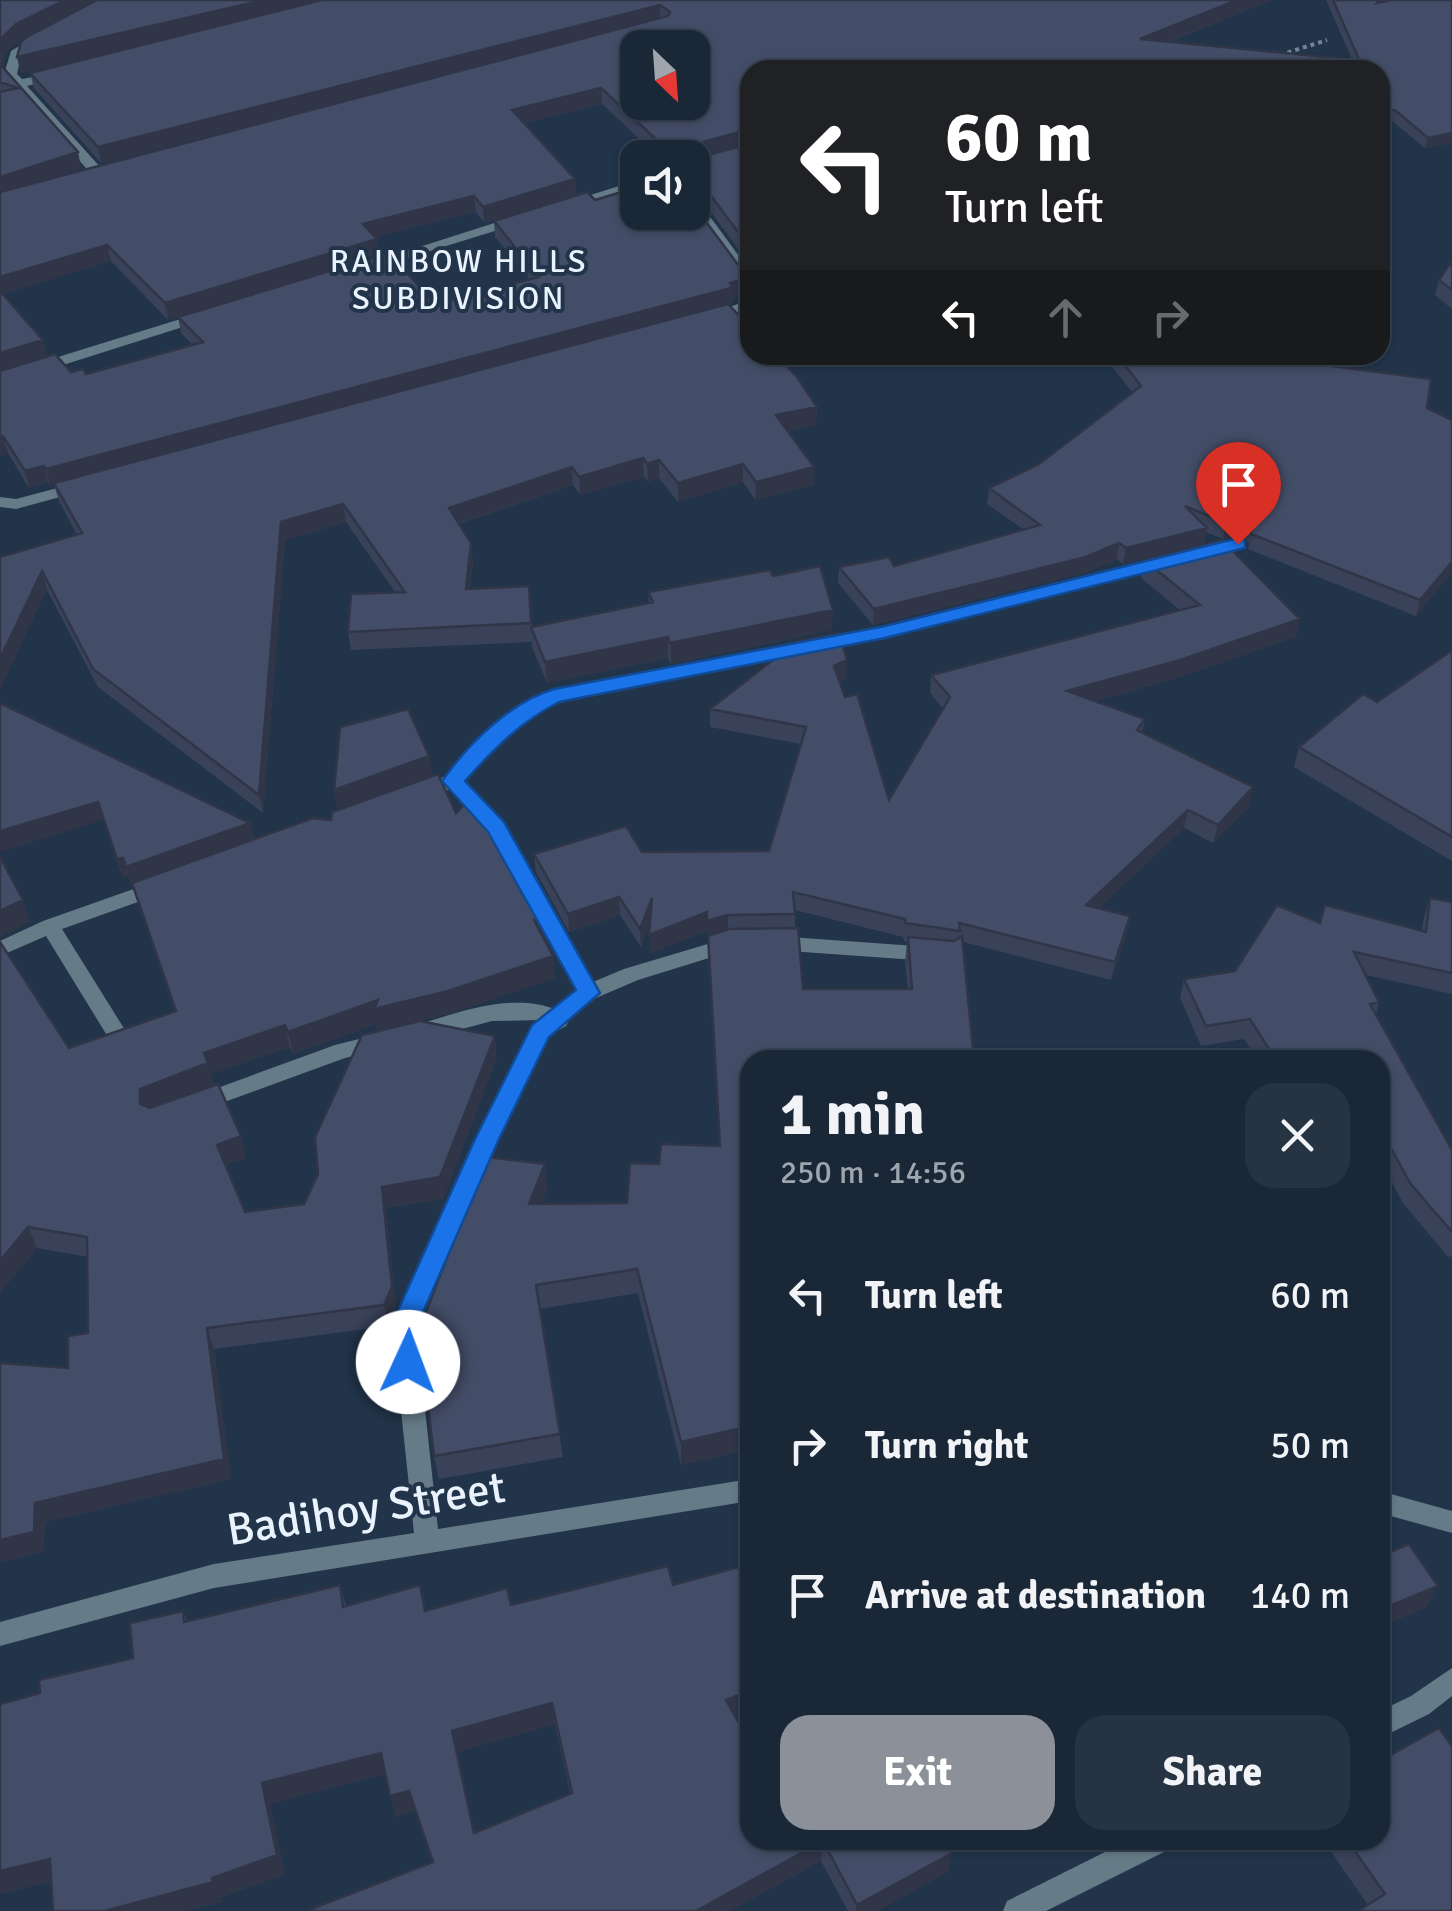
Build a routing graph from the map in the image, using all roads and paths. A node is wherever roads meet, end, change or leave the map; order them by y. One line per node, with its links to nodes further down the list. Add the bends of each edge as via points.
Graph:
1 (56, 31): 5 (street, via 15,54 10,74)
2 (1327, 40): 3 (path, via 1268,60)
3 (1294, 60)
4 (76, 70): 5 (street)
5 (18, 84): 7 (street)
6 (116, 168): 7 (street)
7 (97, 172): 8 (street)
8 (81, 177)
9 (620, 189): 12 (street)
10 (710, 227): 11 (street)
11 (740, 267)
12 (353, 270)
13 (740, 308): 15 (street)
14 (222, 310): 16 (street)
15 (686, 324)
16 (0, 380)
17 (90, 485): 18 (street)
18 (1, 503)
19 (1238, 544): 20 (street, via 885,632 554,696 521,713)
20 (453, 781): 21 (street); 26 (street, via 496,827)
21 (398, 801)
22 (178, 880): 23 (street)
23 (50, 926): 24 (street); 28 (street)
24 (0, 949)
25 (950, 956): 26 (street, via 806,942 728,944)
26 (588, 993): 27 (street)
27 (559, 1020): 29 (street, via 527,1007 400,1037 342,1051); 33 (street, via 540,1031 404,1326)
28 (118, 1036)
29 (176, 1112)
30 (740, 1492): 33 (street, Badihoy Street)
31 (1390, 1505): 32 (street)
32 (1452, 1522)
33 (427, 1540): 34 (street, Badihoy Street, via 214,1576)
34 (0, 1634)
35 (1452, 1680): 36 (street)
36 (1390, 1721)
37 (1138, 1850): 38 (street)
38 (1017, 1911)

